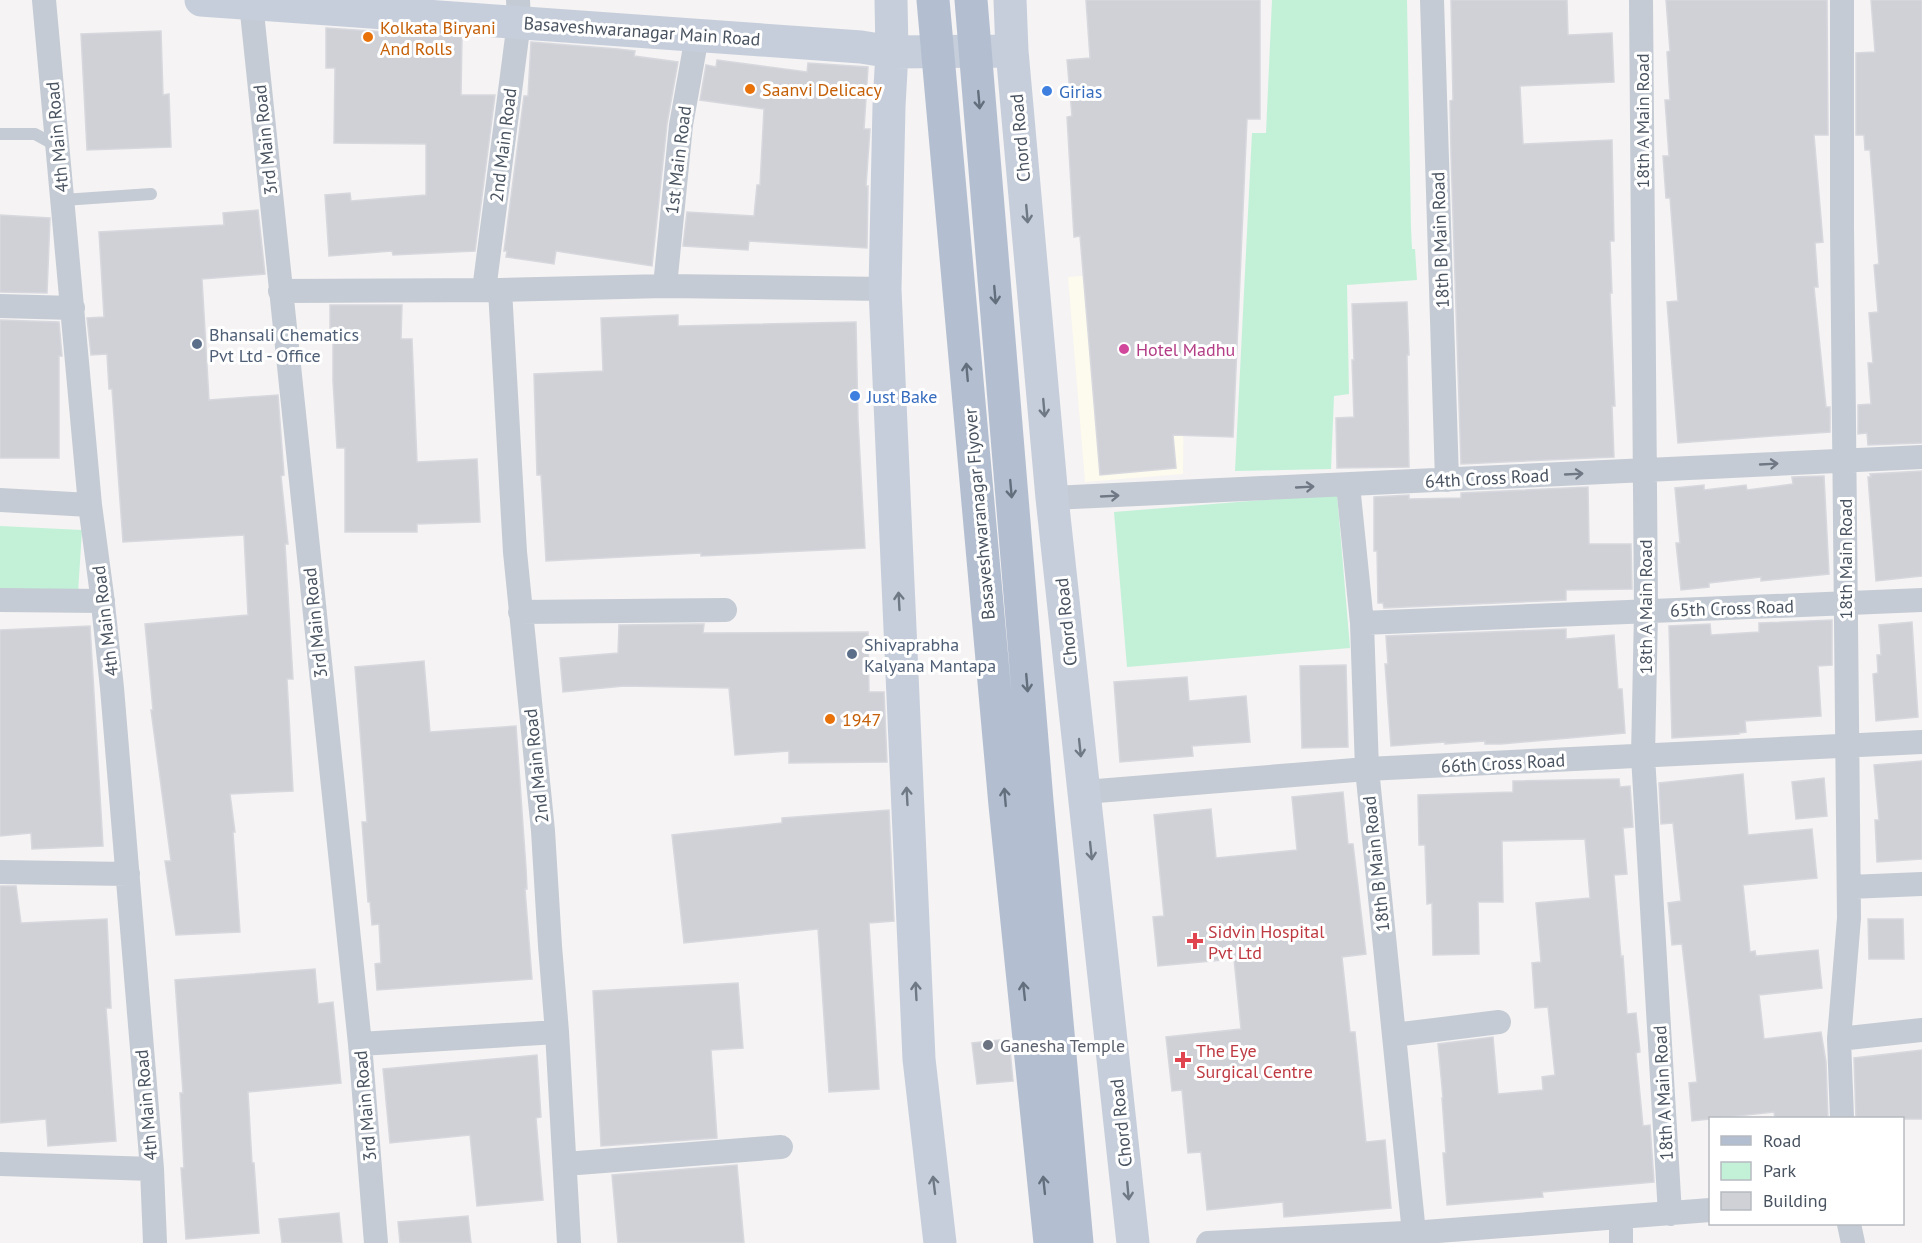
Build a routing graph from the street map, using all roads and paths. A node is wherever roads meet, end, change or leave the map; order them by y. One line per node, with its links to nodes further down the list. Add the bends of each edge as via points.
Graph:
1 (45, 0): 17 (street, 4th Main Road)
2 (201, 0): 10 (street, Basaveshwaranagar Main Road)
3 (891, 0): 15 (street)
4 (933, 0): 72 (main road, Basaveshwaranagar Flyover, one-way to 4, via 1005,804)
5 (971, 0): 73 (main road, Basaveshwaranagar Flyover, one-way to 73)
6 (1010, 0): 14 (street, Chord Road)
7 (1432, 0): 29 (street, 18th B Main Road)
8 (1641, 0): 28 (street, 18th A Main Road)
9 (1842, 0): 27 (street, 18th Main Road)
10 (251, 3): 11 (street, Basaveshwaranagar Main Road); 23 (street, 3rd Main Road)
11 (401, 7): 12 (street, Basaveshwaranagar Main Road)
12 (519, 11): 13 (street, Basaveshwaranagar Main Road); 21 (street, 2nd Main Road)
13 (698, 36): 15 (street, Basaveshwaranagar Main Road); 20 (street, 1st Main Road, via 681,125)
14 (1012, 51): 15 (street, Basaveshwaranagar Main Road); 31 (street, Chord Road, one-way to 31)
15 (892, 52): 22 (street)
16 (0, 135): 17 (lane, via 35,134)
17 (58, 147): 19 (street, 4th Main Road)
18 (151, 194): 19 (lane)
19 (63, 200): 25 (street, 4th Main Road)
20 (665, 286): 21 (street); 22 (street)
21 (492, 290): 23 (street); 39 (street, 2nd Main Road)
22 (885, 290): 71 (street, one-way to 22, via 919,1059)
23 (280, 291): 56 (street, 3rd Main Road)
24 (0, 306): 25 (street)
25 (73, 308): 33 (street, 4th Main Road)
26 (1922, 457): 27 (street, 64th Cross Road)
27 (1845, 460): 28 (street, 64th Cross Road, one-way to 27); 37 (street, 18th Main Road)
28 (1645, 470): 29 (street, 64th Cross Road, one-way to 28); 40 (street, 18th A Main Road)
29 (1447, 480): 30 (street, 64th Cross Road)
30 (1348, 485): 31 (street, 64th Cross Road, one-way to 30); 41 (street, 18th B Main Road)
31 (1052, 498): 46 (street, Chord Road, one-way to 46)
32 (0, 500): 33 (street)
33 (90, 505): 36 (street, 4th Main Road)
34 (0, 600): 36 (street)
35 (1922, 600): 37 (street, 65th Cross Road)
36 (103, 601): 48 (street, 4th Main Road)
37 (1846, 603): 40 (street, 65th Cross Road); 43 (street, 18th Main Road)
38 (724, 610): 39 (street)
39 (520, 612): 53 (street, 2nd Main Road, via 543,831)
40 (1646, 612): 41 (street, 65th Cross Road); 44 (street, 18th A Main Road)
41 (1362, 623): 45 (street, 18th B Main Road)
42 (1922, 742): 43 (street, 66th Cross Road)
43 (1846, 746): 44 (street, 66th Cross Road); 50 (street, 18th Main Road)
44 (1643, 756): 45 (street, 66th Cross Road); 63 (street, 18th A Main Road)
45 (1366, 769): 46 (street, 66th Cross Road); 54 (street, 18th B Main Road)
46 (1085, 792): 74 (street, Chord Road, one-way to 74)
47 (0, 872): 48 (street)
48 (128, 874): 61 (street, 4th Main Road)
49 (1922, 884): 50 (street)
50 (1849, 887): 55 (street, 18th Main Road)
51 (1499, 1022): 54 (street)
52 (1922, 1030): 55 (street)
53 (557, 1032): 56 (street); 60 (street, 2nd Main Road)
54 (1394, 1035): 67 (street, 18th B Main Road)
55 (1839, 1039): 57 (street, 18th Main Road)
56 (360, 1044): 69 (street, 3rd Main Road)
57 (1842, 1117)
58 (782, 1147): 60 (street)
59 (0, 1164): 61 (street)
60 (565, 1164): 70 (street, 2nd Main Road)
61 (152, 1169): 68 (street, 4th Main Road)
62 (1709, 1210): 63 (street)
63 (1670, 1214): 64 (street)
64 (1621, 1218): 66 (street); 76 (street)
65 (1849, 1225): 77 (street)
66 (1518, 1234): 67 (street)
67 (1414, 1238): 75 (street)
68 (155, 1243)
69 (376, 1243)
70 (569, 1243)
71 (940, 1243)
72 (1050, 1243)
73 (1077, 1243)
74 (1132, 1243)
75 (1208, 1243)
76 (1621, 1243)
77 (1853, 1243)

